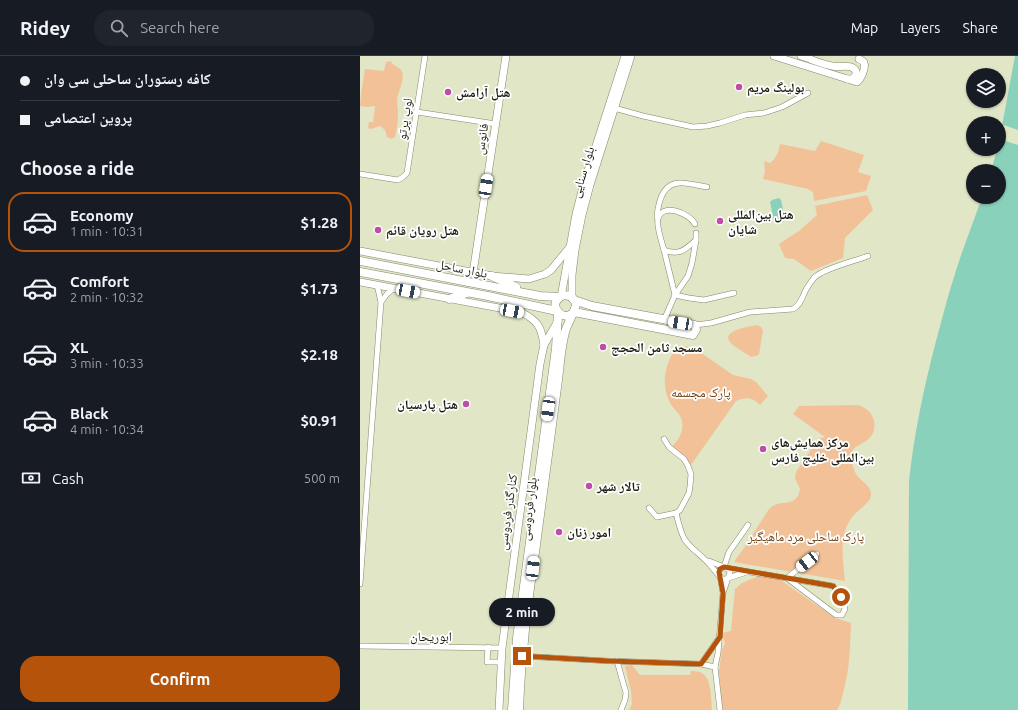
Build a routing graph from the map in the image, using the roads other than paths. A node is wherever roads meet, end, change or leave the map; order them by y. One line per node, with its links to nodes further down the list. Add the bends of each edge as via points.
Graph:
1 (425, 56): 12 (street, لوپ پرتو)
2 (506, 56): 13 (street, فانوس)
3 (625, 56): 20 (street, بلوار سنایی, via 584,183)
4 (631, 56): 11 (street, بلوار سنایی)
5 (774, 56): 9 (street)
6 (801, 56): 8 (street, via 832,66)
7 (861, 57): 8 (street); 9 (street, via 865,65 861,79 857,82)
8 (849, 66): 9 (street, via 855,69 856,75)
9 (847, 79)
10 (808, 93): 11 (street, via 764,113 745,115 707,126 693,127)
11 (614, 108): 37 (street, بلوار سنایی, via 582,215 572,275)
12 (417, 112): 13 (street); 14 (street, لوپ پرتو, via 407,173 398,180)
13 (496, 124): 26 (street, فانوس)
14 (360, 174)
15 (707, 187): 16 (street, via 678,182 670,186 662,196)
16 (657, 221): 17 (street, via 659,214 669,210 683,213); 21 (street)
17 (695, 224)
18 (696, 234): 19 (street)
19 (696, 240): 21 (street, via 677,253); 34 (street, via 688,276)
20 (569, 248): 27 (street, via 545,274 529,279); 35 (street, بلوار سنایی)
21 (664, 250): 34 (street)
22 (360, 251): 26 (street)
23 (868, 256): 45 (street, via 815,276 801,302 794,309 750,312)
24 (360, 261): 32 (main road, بلوار ساحل)
25 (360, 272): 31 (main road, بلوار ساحل)
26 (473, 272): 27 (street)
27 (492, 276): 32 (main road)
28 (360, 282): 29 (street)
29 (377, 285): 30 (street); 38 (street)
30 (394, 288): 36 (street); 38 (street)
31 (468, 293): 36 (main road); 39 (main road, بلوار ساحل)
32 (527, 293): 35 (main road, بلوار ساحل)
33 (734, 293): 34 (street, via 704,300)
34 (675, 295): 43 (street)
35 (560, 297): 37 (main road, via 566,295); 41 (main road, via 556,302)
36 (449, 299): 40 (street)
37 (573, 299): 42 (main road, via 576,306); 43 (main road, via 592,306)
38 (381, 302): 54 (street)
39 (522, 304): 40 (main road); 41 (main road, بلوار ساحل)
40 (504, 309): 46 (street, via 521,312 532,318 538,324)
41 (557, 312): 42 (main road, via 564,316); 44 (main road, بلوار فردوسی)
42 (573, 313): 45 (main road, via 693,335); 65 (main road, بلوار فردوسی, via 562,349)
43 (664, 320): 45 (main road)
44 (558, 321): 46 (street, کنارگذر فردوسی); 65 (main road, بلوار فردوسی, via 517,638)
45 (695, 325)
46 (544, 345): 64 (street, کنارگذر فردوسی)
47 (664, 439): 49 (street, via 669,447 684,459 691,474 689,493)
48 (649, 508): 49 (street, via 657,517)
49 (676, 514): 52 (street, via 684,539)
50 (748, 525): 53 (street, via 729,552)
51 (817, 554): 58 (street)
52 (707, 560): 53 (street); 56 (street)
53 (725, 567): 55 (street); 56 (street, via 719,571); 57 (street, via 730,571)
54 (360, 571): 59 (street)
55 (748, 572): 57 (street); 58 (street)
56 (719, 575): 57 (street, via 723,579); 60 (street)
57 (728, 578): 60 (street)
58 (787, 578): 58 (street, via 836,614 842,614 845,609 841,597 833,586)
59 (360, 584)
60 (723, 593): 61 (street)
61 (720, 637): 68 (street); 69 (street)
62 (360, 646): 63 (street, ابوریحان)
63 (488, 647): 64 (street, ابوریحان); 67 (street, via 487,662)
64 (502, 648): 67 (street, کنارگذر فردوسی)
65 (519, 656): 66 (street); 71 (main road, بلوار فردوسی); 72 (main road, بلوار فردوسی)
66 (617, 661): 68 (street); 73 (street, via 626,693)
67 (501, 662): 70 (street, کنارگذر فردوسی)
68 (701, 664): 69 (street)
69 (715, 667): 74 (street)
70 (499, 710)
71 (512, 710)
72 (519, 710)
73 (621, 710)
74 (720, 710)

